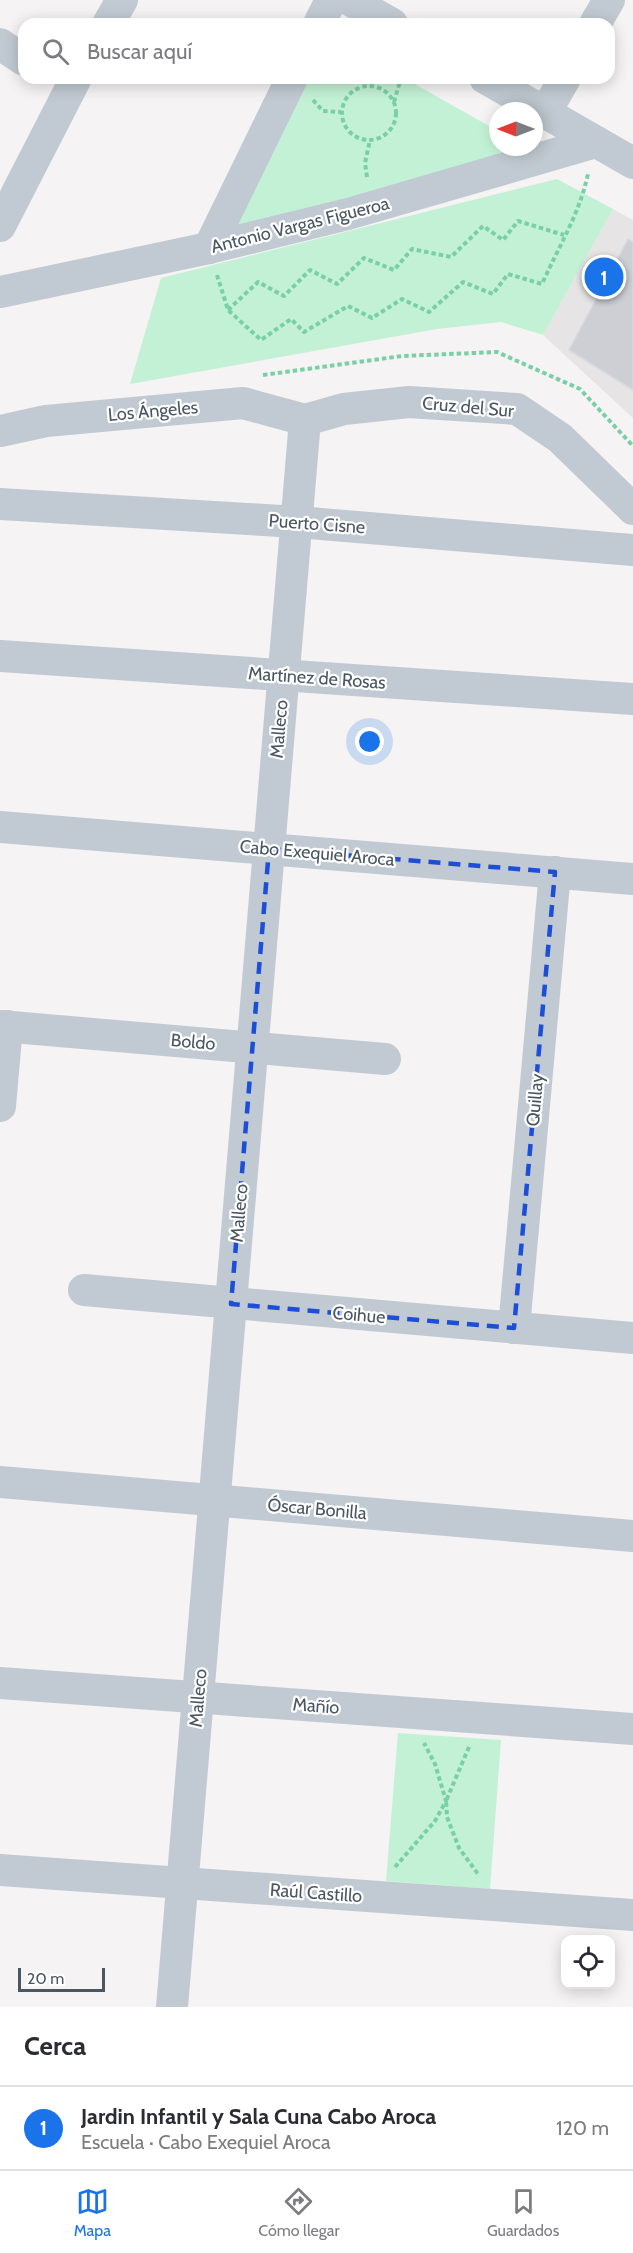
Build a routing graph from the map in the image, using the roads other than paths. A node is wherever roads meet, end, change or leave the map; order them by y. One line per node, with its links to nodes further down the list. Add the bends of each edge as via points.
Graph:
1 (122, 0): 4 (street)
2 (331, 0): 5 (street)
3 (609, 0): 6 (street)
4 (112, 18)
5 (322, 18)
6 (598, 18)
7 (0, 44): 8 (street)
8 (18, 56)
9 (65, 84): 16 (street)
10 (289, 84): 17 (street)
11 (495, 84): 13 (street)
12 (562, 84): 13 (street)
13 (545, 113): 14 (street)
14 (596, 142): 15 (street); 17 (street, Antonio Vargas Figueroa, via 348,214)
15 (633, 163)
16 (0, 226)
17 (209, 248): 18 (street, Antonio Vargas Figueroa)
18 (0, 292)
19 (305, 420): 20 (street, Los Ángeles, via 243,403 46,422); 22 (street, Cruz del Sur, via 344,409 409,402 517,409 560,438); 23 (street, Malleco)
20 (0, 431)
21 (0, 504): 23 (street, Puerto Cisne)
22 (633, 509)
23 (297, 522): 24 (street, Puerto Cisne); 26 (street, Malleco)
24 (633, 550)
25 (0, 656): 26 (street, Martínez de Rosas)
26 (284, 675): 27 (street, Martínez de Rosas); 29 (street, Malleco)
27 (633, 699)
28 (0, 827): 29 (street, Cabo Exequiel Aroca)
29 (269, 849): 30 (street, Cabo Exequiel Aroca); 33 (street, Malleco)
30 (555, 872): 31 (street, Cabo Exequiel Aroca); 38 (street, Quillay)
31 (633, 879)
32 (3, 1026): 33 (street, Boldo); 35 (street)
33 (253, 1048): 34 (street, Boldo); 37 (street, Malleco)
34 (385, 1059)
35 (0, 1106)
36 (84, 1290): 37 (street, Coihue)
37 (231, 1304): 38 (street, Coihue); 41 (street, Malleco)
38 (514, 1328): 39 (street, Coihue)
39 (633, 1338)
40 (0, 1482): 41 (street, Óscar Bonilla)
41 (215, 1501): 42 (street, Óscar Bonilla); 44 (street, Malleco)
42 (633, 1536)
43 (0, 1683): 44 (street, Mañío)
44 (198, 1697): 45 (street, Mañío); 47 (street, Malleco)
45 (633, 1729)
46 (0, 1870): 47 (street, Raúl Castillo)
47 (183, 1883): 48 (street, Raúl Castillo); 49 (street, Malleco)
48 (633, 1915)
49 (172, 2007)

